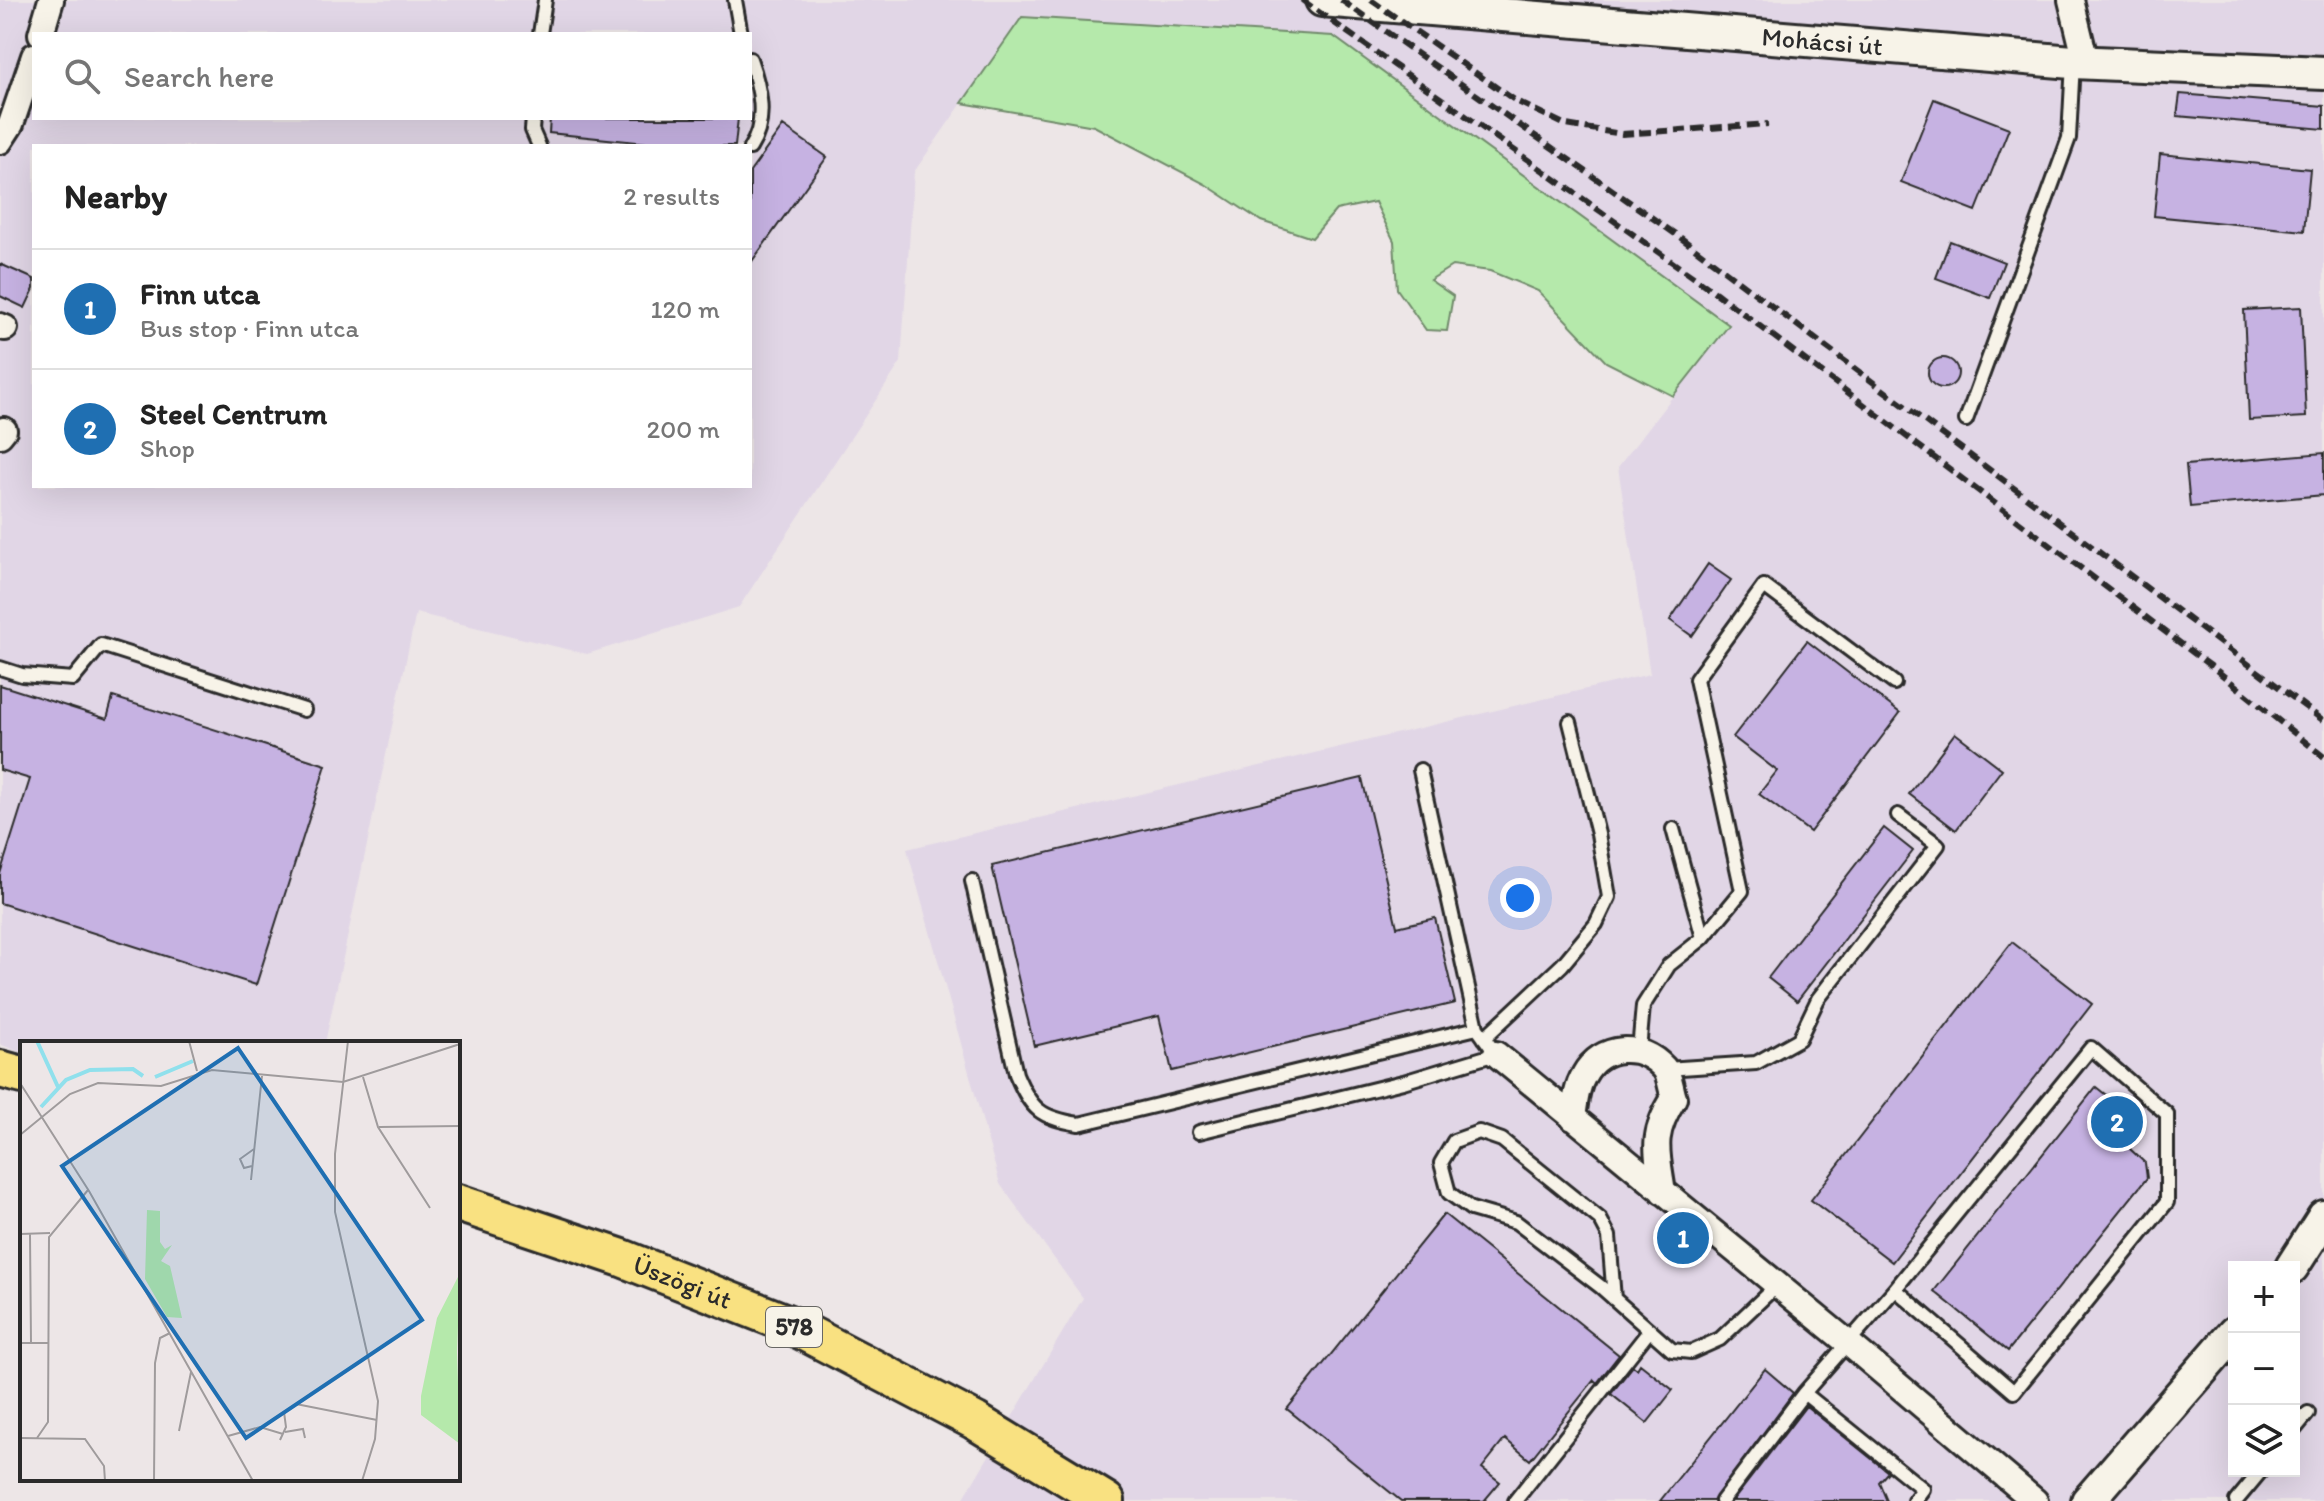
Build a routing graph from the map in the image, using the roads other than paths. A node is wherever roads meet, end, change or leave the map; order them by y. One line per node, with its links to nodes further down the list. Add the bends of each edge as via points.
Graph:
1 (51, 0): 6 (street)
2 (545, 0): 7 (lane)
3 (735, 0): 8 (lane)
4 (1322, 0): 10 (main road, Mohácsi út)
5 (2071, 0): 10 (street)
6 (42, 32)
7 (540, 32)
8 (741, 32)
9 (32, 62): 14 (street)
10 (2080, 62): 12 (main road, Mohácsi út); 17 (lane, via 2069,138)
11 (752, 65): 16 (lane, via 762,112)
12 (2324, 73)
13 (533, 120): 15 (lane)
14 (0, 141)
15 (538, 144)
16 (751, 144)
17 (1966, 420)
18 (0, 668): 20 (lane, via 73,679 101,645)
19 (1894, 683): 26 (lane, via 1764,586 1696,679 1742,891)
20 (304, 710)
21 (1570, 722): 27 (lane, via 1609,897 1596,924 1562,965)
22 (1420, 770): 27 (lane)
23 (1898, 815): 30 (lane, via 1938,845 1818,999 1799,1039 1756,1063)
24 (1673, 829): 26 (lane)
25 (972, 881): 27 (lane, via 1016,1074 1026,1099 1059,1120 1079,1124)
26 (1703, 938): 28 (lane, via 1669,965 1643,1006)
27 (1486, 1040): 32 (street); 33 (lane, via 1403,1082)
28 (1639, 1050): 30 (street); 32 (street, via 1620,1049 1597,1058 1577,1091)
29 (0, 1069): 31 (main road)
30 (1666, 1069): 34 (street, via 1674,1098 1655,1140)
31 (20, 1074)
32 (1573, 1118): 34 (street)
33 (1199, 1132)
34 (1663, 1192): 38 (street)
35 (460, 1204): 48 (main road, Üszögi út / 578, via 622,1258 789,1324 975,1421)
36 (2324, 1217): 37 (main road)
37 (2296, 1261)
38 (1777, 1285): 41 (lane, via 1720,1339 1691,1352 1672,1350); 43 (street)
39 (1895, 1289): 39 (lane, via 2091,1048 2167,1114 2167,1202 2014,1392); 43 (lane)
40 (1614, 1299): 40 (lane, via 1516,1222 1471,1209 1449,1193 1441,1163 1454,1141 1479,1132 1502,1140 1600,1219 1609,1236); 41 (lane)
41 (1650, 1330): 49 (lane)
42 (2228, 1340): 53 (main road)
43 (1847, 1342): 44 (lane); 52 (street)
44 (1804, 1393): 50 (lane); 51 (lane, via 1923,1489)
45 (2308, 1413): 46 (lane)
46 (2300, 1423)
47 (2256, 1477): 54 (lane)
48 (1106, 1501)
49 (1515, 1501)
50 (1722, 1501)
51 (1914, 1501)
52 (2035, 1501)
53 (2088, 1501)
54 (2236, 1501)

